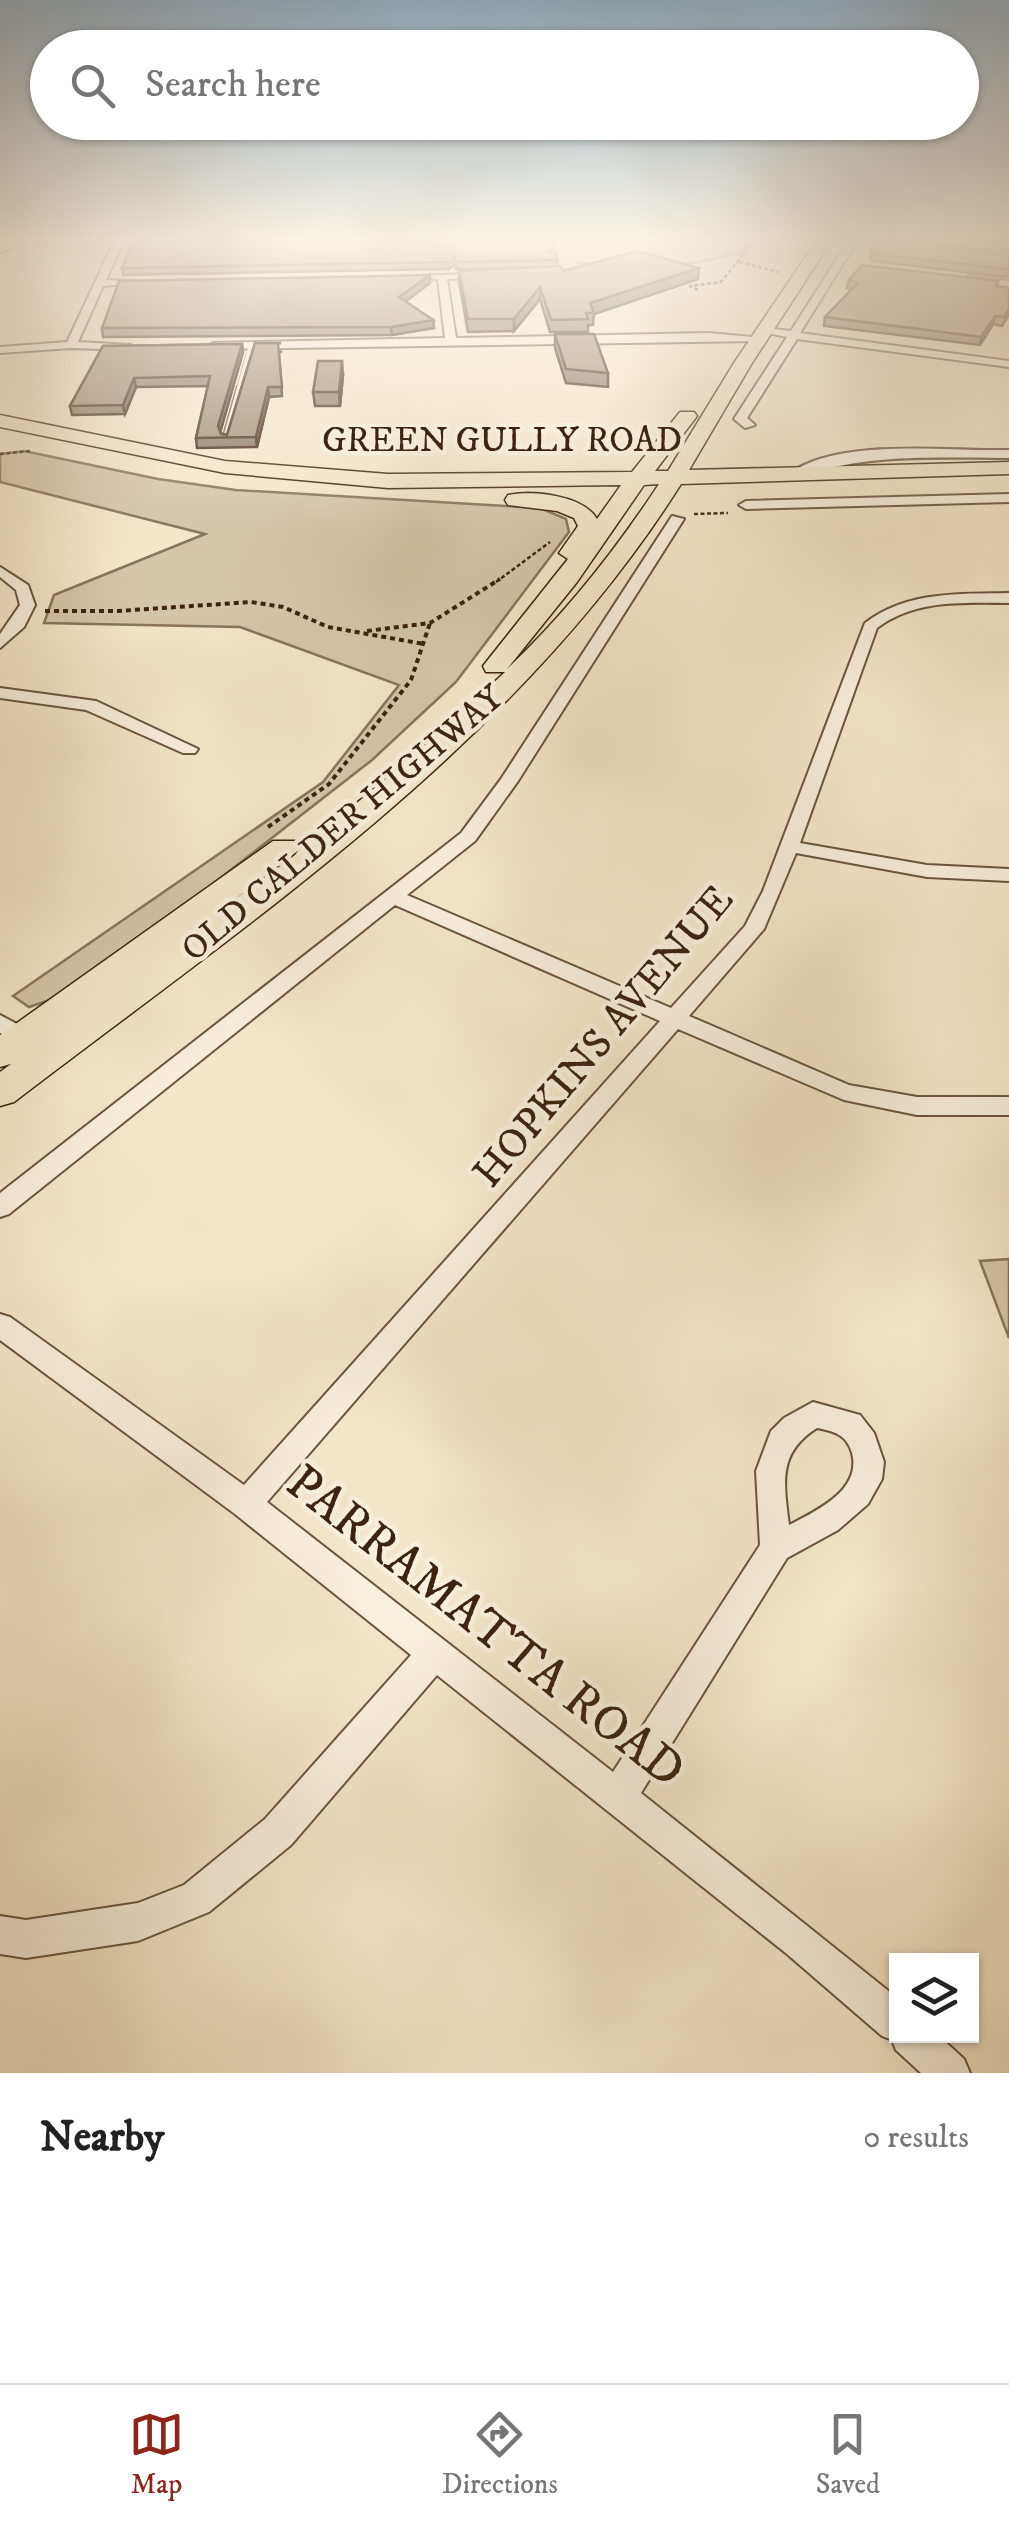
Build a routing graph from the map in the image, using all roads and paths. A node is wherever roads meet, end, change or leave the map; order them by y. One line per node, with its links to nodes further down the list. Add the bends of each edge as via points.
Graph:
1 (75, 337): 9 (street)
2 (450, 337): 8 (street)
3 (775, 337): 7 (street)
4 (794, 337): 19 (street, via 740,419)
5 (808, 337): 16 (street)
6 (692, 338): 7 (street); 8 (street); 14 (street)
7 (760, 338): 15 (main road, OLD CALDER HIGHWAY)
8 (451, 343): 10 (street)
9 (71, 345): 12 (street); 13 (street)
10 (251, 346): 11 (street); 21 (lane)
11 (197, 347)
12 (142, 348)
13 (0, 350)
14 (698, 355)
15 (743, 362): 17 (main road, OLD CALDER HIGHWAY); 22 (main road, OLD CALDER HIGHWAY)
16 (1009, 364)
17 (721, 405): 26 (main road, via 714,440 721,451); 29 (main road, OLD CALDER HIGHWAY)
18 (0, 421): 28 (main road, GREEN GULLY ROAD, via 225,467)
19 (749, 425)
20 (0, 437): 23 (main road, GREEN GULLY ROAD)
21 (226, 438)
22 (666, 443): 28 (main road, via 602,470); 29 (main road, OLD CALDER HIGHWAY)
23 (49, 449): 24 (path); 28 (main road, GREEN GULLY ROAD, via 230,482 349,494)
24 (0, 454)
25 (1009, 454): 26 (street, via 841,460)
26 (788, 473): 27 (main road, GREEN GULLY ROAD); 29 (main road, GREEN GULLY ROAD)
27 (1008, 485): 29 (main road, GREEN GULLY ROAD); 30 (street)
28 (443, 489): 29 (main road, GREEN GULLY ROAD); 39 (main road, via 553,504 588,520)
29 (666, 495): 39 (main road, OLD CALDER HIGHWAY, via 568,577); 45 (street, via 480,824); 47 (main road, OLD CALDER HIGHWAY, via 577,614 436,755 249,908)
30 (746, 506)
31 (555, 540): 35 (path)
32 (0, 571): 34 (street, via 22,585)
33 (1009, 598): 43 (street, HOPKINS AVENUE, via 917,603 870,626)
34 (26, 612): 36 (path, via 251,602); 37 (street)
35 (430, 623): 36 (path); 38 (path)
36 (354, 632): 38 (path)
37 (0, 643)
38 (424, 644): 42 (path, via 411,680 330,784)
39 (506, 656): 47 (main road, OLD CALDER HIGHWAY, via 445,719 350,797)
40 (0, 693): 41 (street, via 90,705)
41 (190, 749)
42 (267, 828)
43 (787, 846): 44 (street, via 899,868); 46 (street, HOPKINS AVENUE, via 754,930)
44 (1009, 876)
45 (394, 896): 46 (street); 50 (street)
46 (674, 1020): 49 (street, via 844,1092 917,1106); 52 (street, HOPKINS AVENUE)
47 (11, 1049): 48 (main road, OLD CALDER HIGHWAY)
48 (0, 1092)
49 (1009, 1106)
50 (0, 1207)
51 (0, 1326): 52 (street, PARRAMATTA ROAD)
52 (246, 1504): 54 (street, PARRAMATTA ROAD)
53 (776, 1548): 55 (street)
54 (434, 1654): 55 (street, PARRAMATTA ROAD); 56 (street, via 278,1832 196,1899 138,1922 26,1939)
55 (617, 1798): 57 (street, PARRAMATTA ROAD)
56 (0, 1936)
57 (889, 2016)
58 (918, 2043): 59 (street)
59 (950, 2073)

